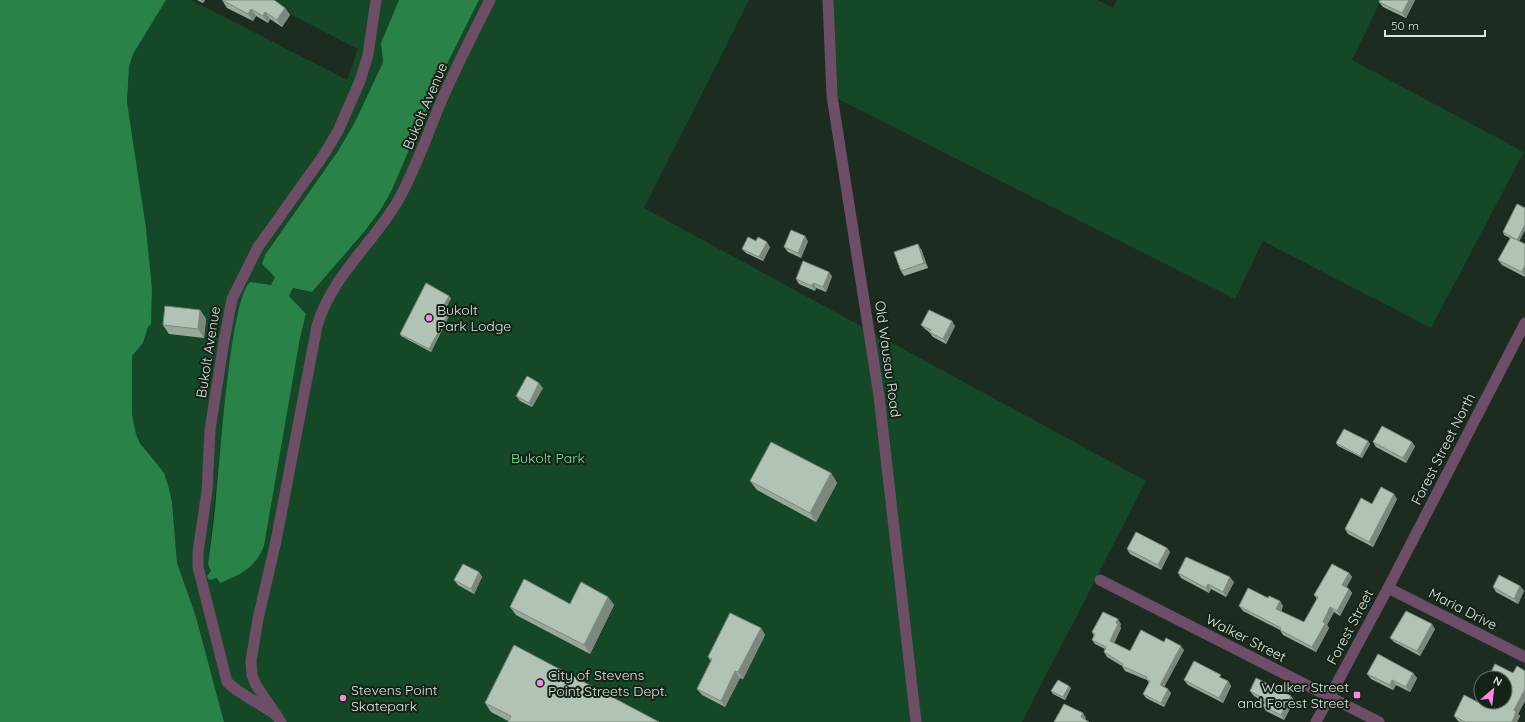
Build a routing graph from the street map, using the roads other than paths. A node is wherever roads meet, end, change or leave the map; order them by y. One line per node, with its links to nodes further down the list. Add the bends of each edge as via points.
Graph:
1 (376, 0): 9 (street, Bukolt Avenue, via 368,55 338,131 258,247 232,300 210,430 207,492 198,546 198,567 227,682)
2 (490, 0): 9 (street, Bukolt Avenue, via 440,104 407,183 386,220 347,268 322,309 312,346 251,661 256,685)
3 (828, 0): 10 (street, Old Wausau Road, via 832,96 879,396)
4 (1525, 323): 6 (street, Forest Street North)
5 (1100, 580): 8 (street, Walker Street)
6 (1388, 588): 7 (street, Maria Drive); 8 (street, Forest Street)
7 (1525, 657)
8 (1329, 696): 11 (street, Forest Street); 12 (street, Walker Street)
9 (279, 718)
10 (916, 722)
11 (1316, 722)
12 (1379, 722)

